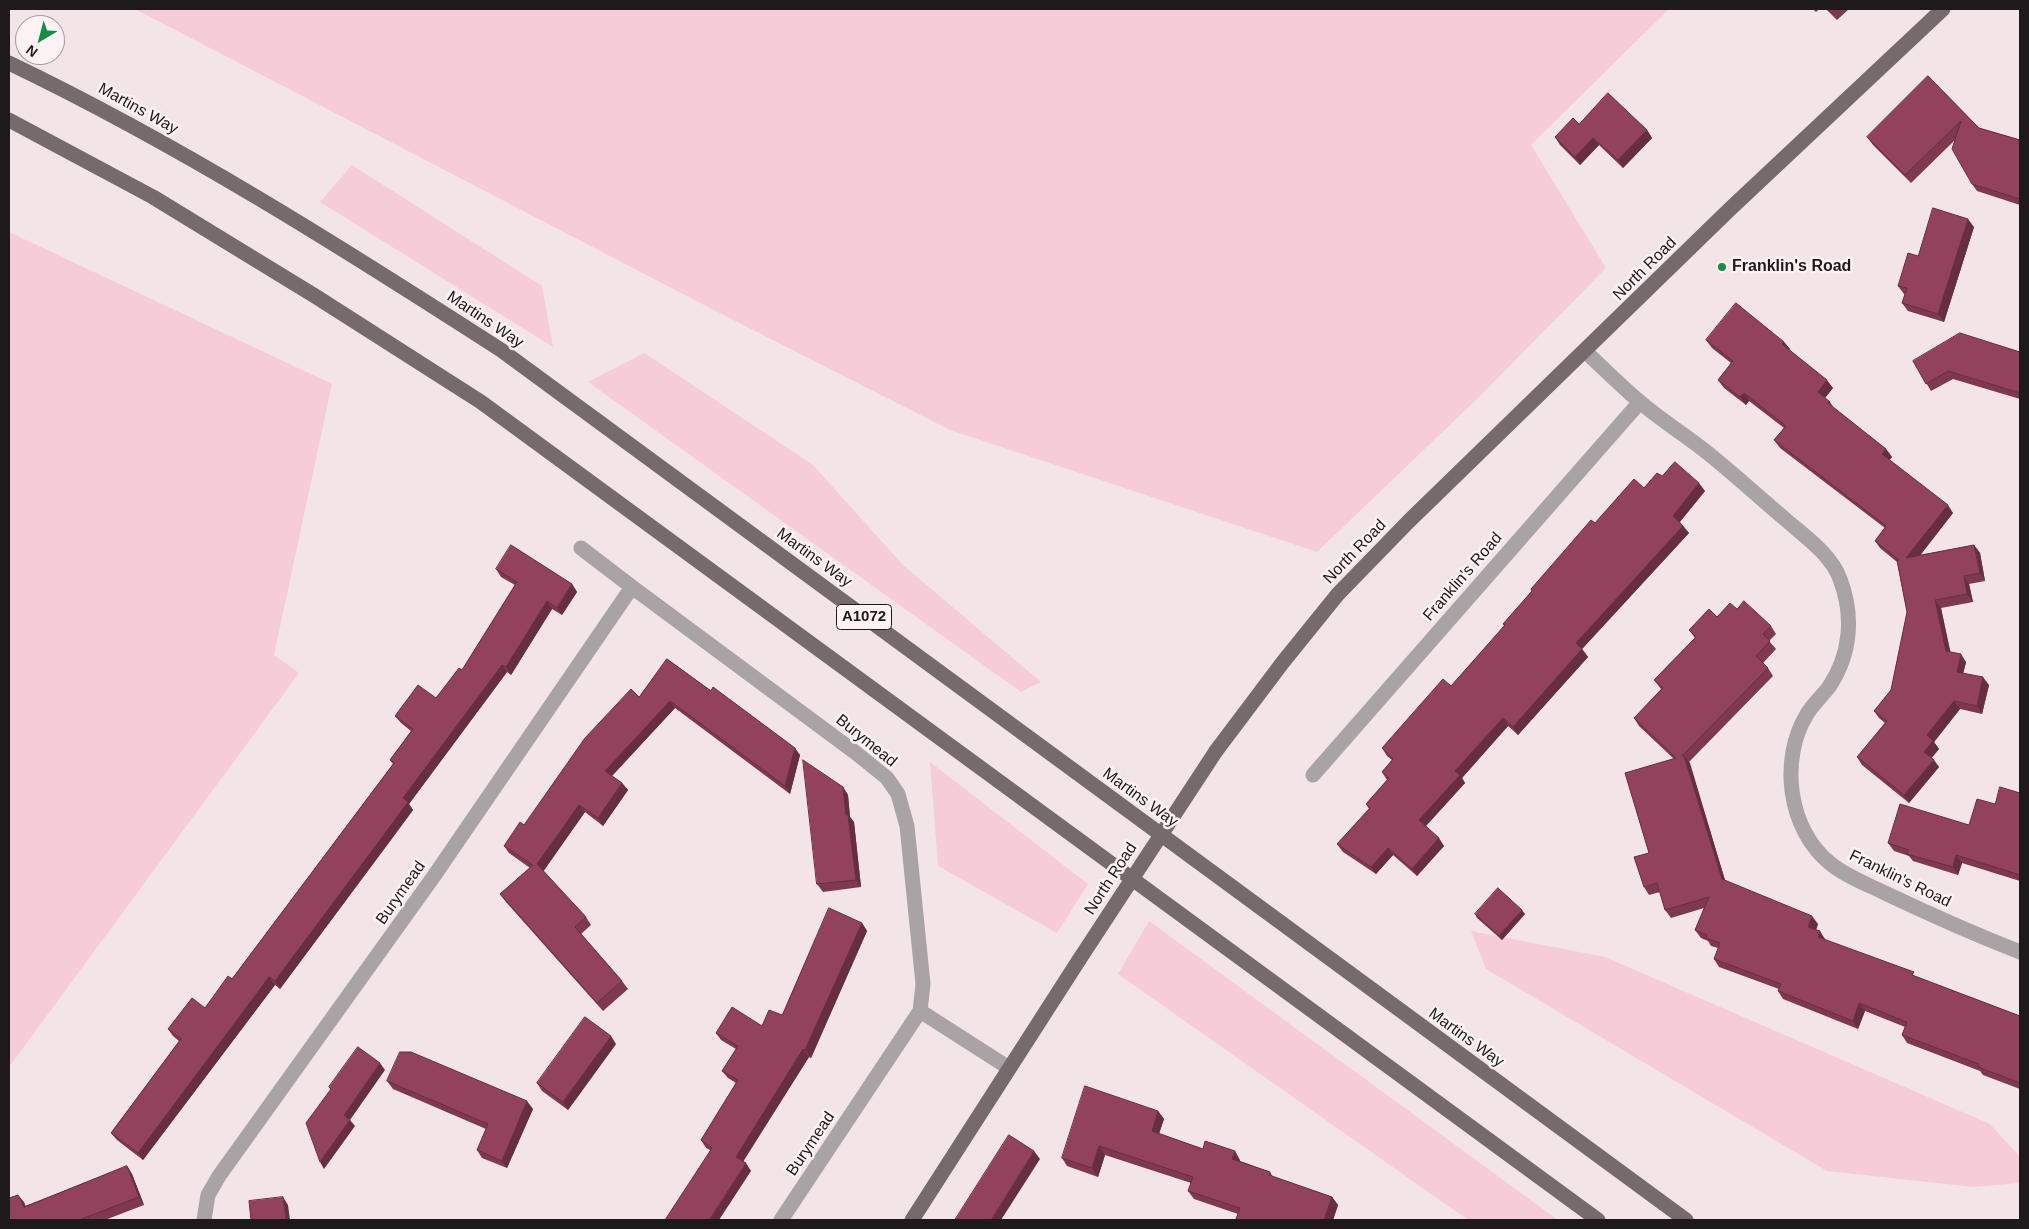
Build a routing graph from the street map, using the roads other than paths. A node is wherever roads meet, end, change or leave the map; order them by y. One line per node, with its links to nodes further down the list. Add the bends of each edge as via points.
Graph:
1 (1943, 9): 4 (main road, North Road, via 1730,210)
2 (9, 63): 16 (main road, Martins Way / A1072, via 79,97 252,193 501,350)
3 (9, 120): 15 (main road, via 153,197 481,402)
4 (1586, 352): 5 (street, Franklin's Road); 11 (main road, North Road, bridge, via 1409,521 1338,594 1283,662 1216,751)
5 (1640, 402): 8 (street, Franklin's Road); 9 (street, Franklin's Road, via 1709,454 1812,543 1839,576 1848,608 1846,649 1840,668 1828,688 1805,716 1791,769 1796,810 1815,847 1830,864 1845,874 1940,920)
6 (581, 548): 7 (street, Burymead)
7 (632, 586): 10 (street, Burymead, via 856,753 887,778 898,794 908,826 923,984); 12 (street, Burymead, via 429,884 219,1176 208,1195)
8 (1312, 775)
9 (2020, 952)
10 (920, 1012): 11 (street); 13 (street, Burymead)
11 (1009, 1068): 14 (main road, North Road)
12 (204, 1220)
13 (781, 1220)
14 (912, 1220)
15 (1598, 1220)
16 (1686, 1220)

